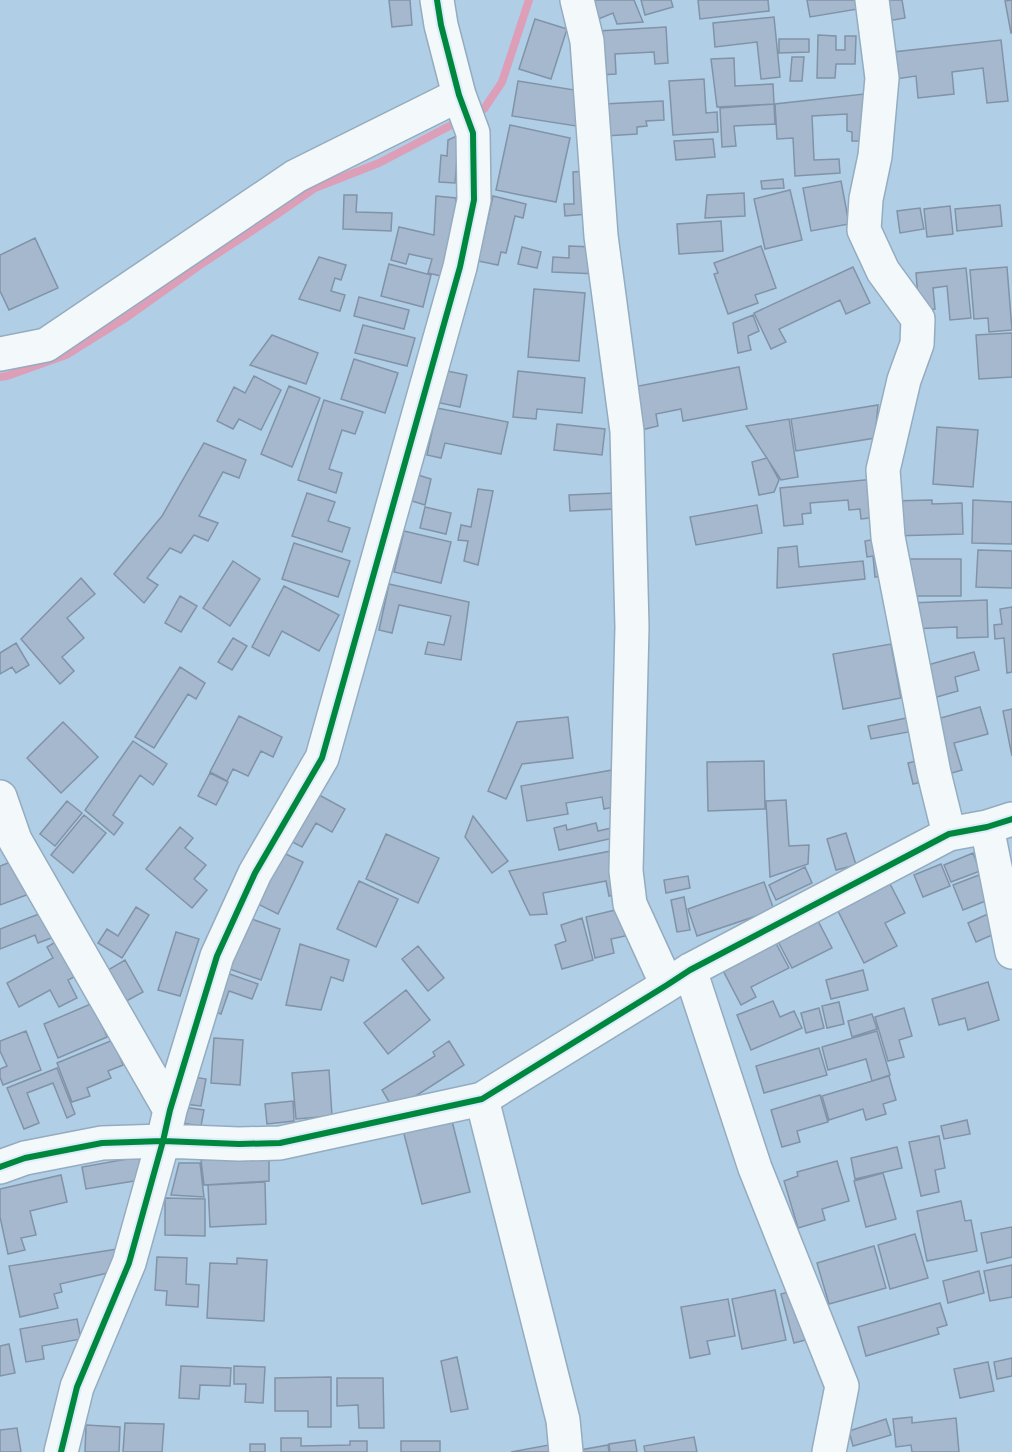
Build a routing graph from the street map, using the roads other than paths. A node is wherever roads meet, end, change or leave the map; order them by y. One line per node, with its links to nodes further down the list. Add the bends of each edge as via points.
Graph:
1 (437, 0): 4 (street)
2 (577, 0): 10 (street, via 587,41 601,236 627,432 632,627 626,871 630,904)
3 (872, 0): 8 (street, via 882,78 864,230 883,271 918,319 917,344 904,380 883,470 888,537)
4 (465, 111): 5 (street, via 296,176 46,345); 12 (street, via 474,200 460,267 322,758 255,873 217,956)
5 (0, 354)
6 (0, 797): 12 (street, via 15,840)
7 (999, 823): 8 (street); 9 (street)
8 (949, 834): 10 (street)
9 (1012, 952)
10 (679, 978): 11 (street); 16 (street, via 842,1386)
11 (482, 1099): 12 (street, via 280,1143 239,1144); 15 (street, via 563,1420)
12 (167, 1126): 13 (street); 14 (street, via 129,1263 77,1387)
13 (0, 1167)
14 (61, 1452)
15 (566, 1452)
16 (829, 1452)

